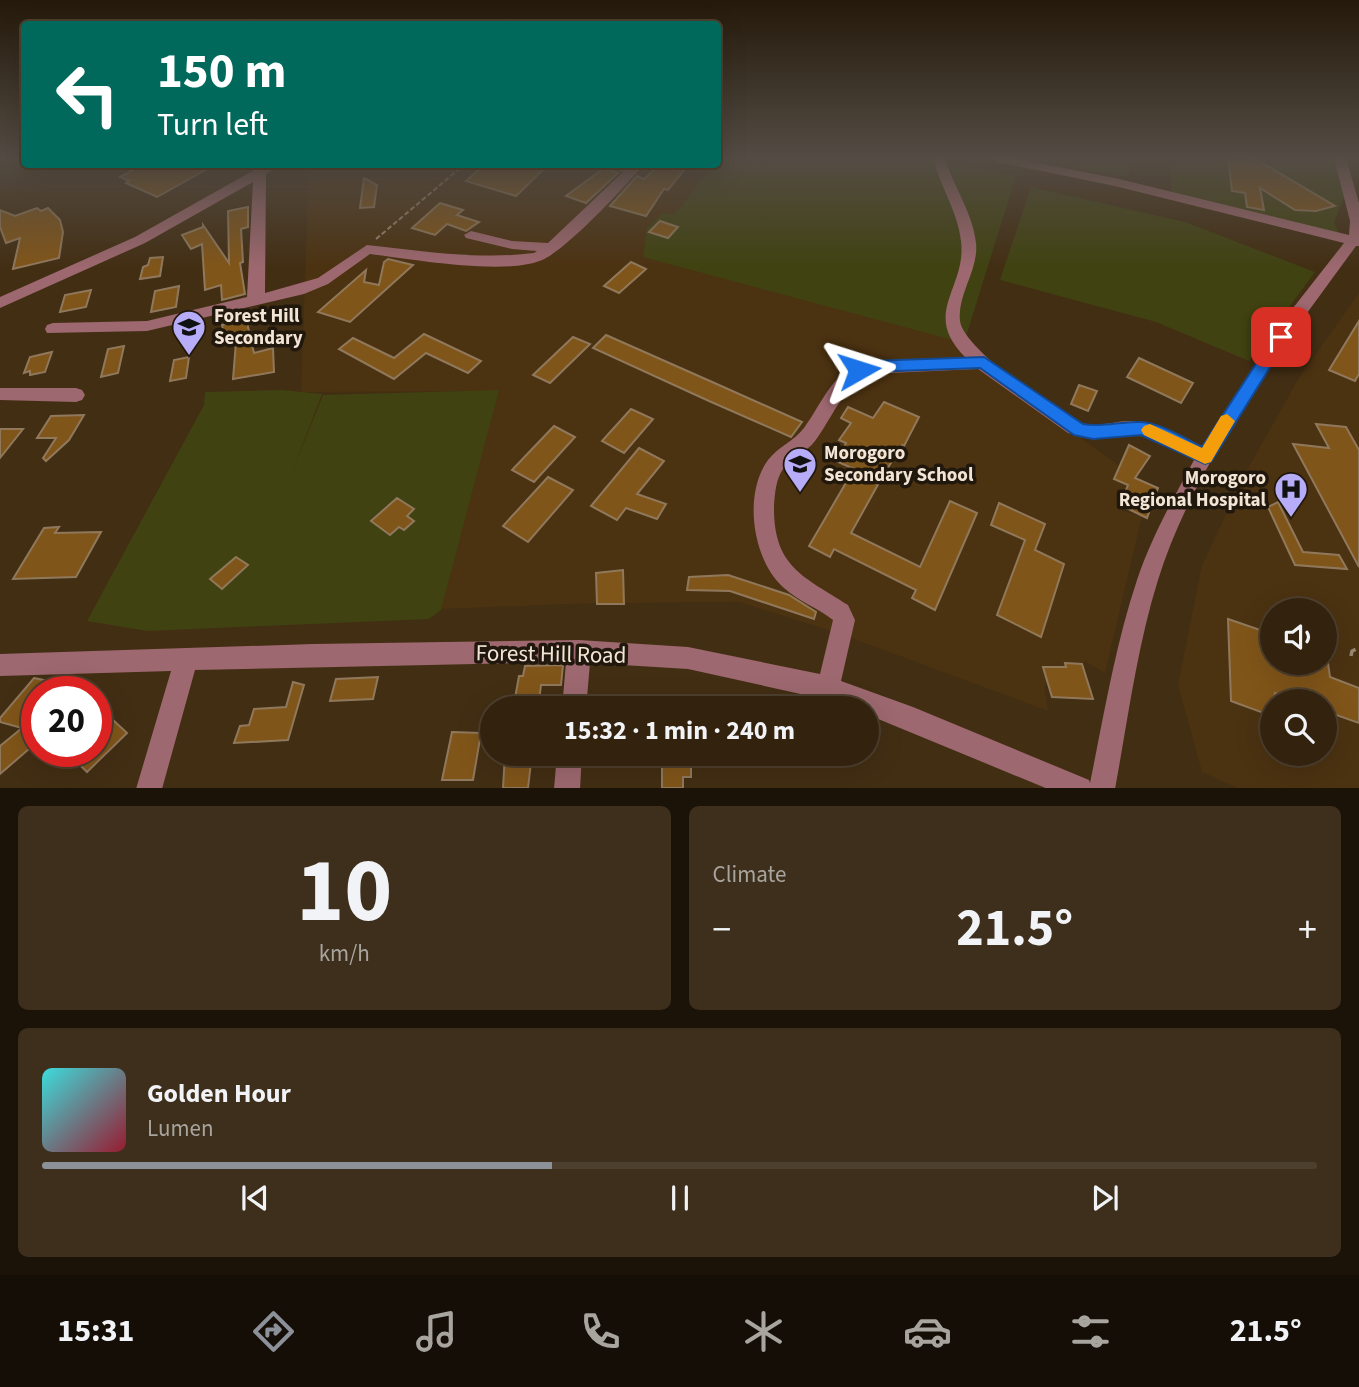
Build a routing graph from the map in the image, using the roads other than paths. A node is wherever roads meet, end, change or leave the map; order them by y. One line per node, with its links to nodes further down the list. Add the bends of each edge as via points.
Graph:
1 (221, 195): 11 (street, via 140,240)
2 (259, 195): 10 (street, via 255,299)
3 (607, 195): 8 (street)
4 (952, 195): 13 (street, via 970,245 953,328 971,354)
5 (1167, 195): 9 (street)
6 (1350, 195): 9 (street)
7 (471, 235): 8 (street, via 540,248 556,245)
8 (565, 237): 10 (street, via 542,255 508,261 367,248 316,285)
9 (1357, 241): 16 (street, via 1292,321)
10 (264, 298): 12 (street, via 147,326)
11 (0, 303)
12 (53, 329)
13 (984, 363): 16 (street, via 1079,430 1142,428); 20 (street, via 863,368 848,380 806,440 773,468 763,508 774,556 792,582 835,609 844,620)
14 (0, 394): 15 (street)
15 (76, 395)
16 (1205, 457): 26 (street, via 1167,529 1148,578 1120,689)
17 (579, 651): 18 (street, Forest Hill Road); 20 (street, Forest Hill Road, via 688,657); 21 (street)
18 (186, 660): 19 (street, Forest Hill Road); 23 (street)
19 (0, 665)
20 (828, 688): 25 (street, Forest Hill Road)
21 (575, 696)
22 (569, 766): 24 (street)
23 (149, 788)
24 (567, 788)
25 (1078, 788)
26 (1102, 788)

